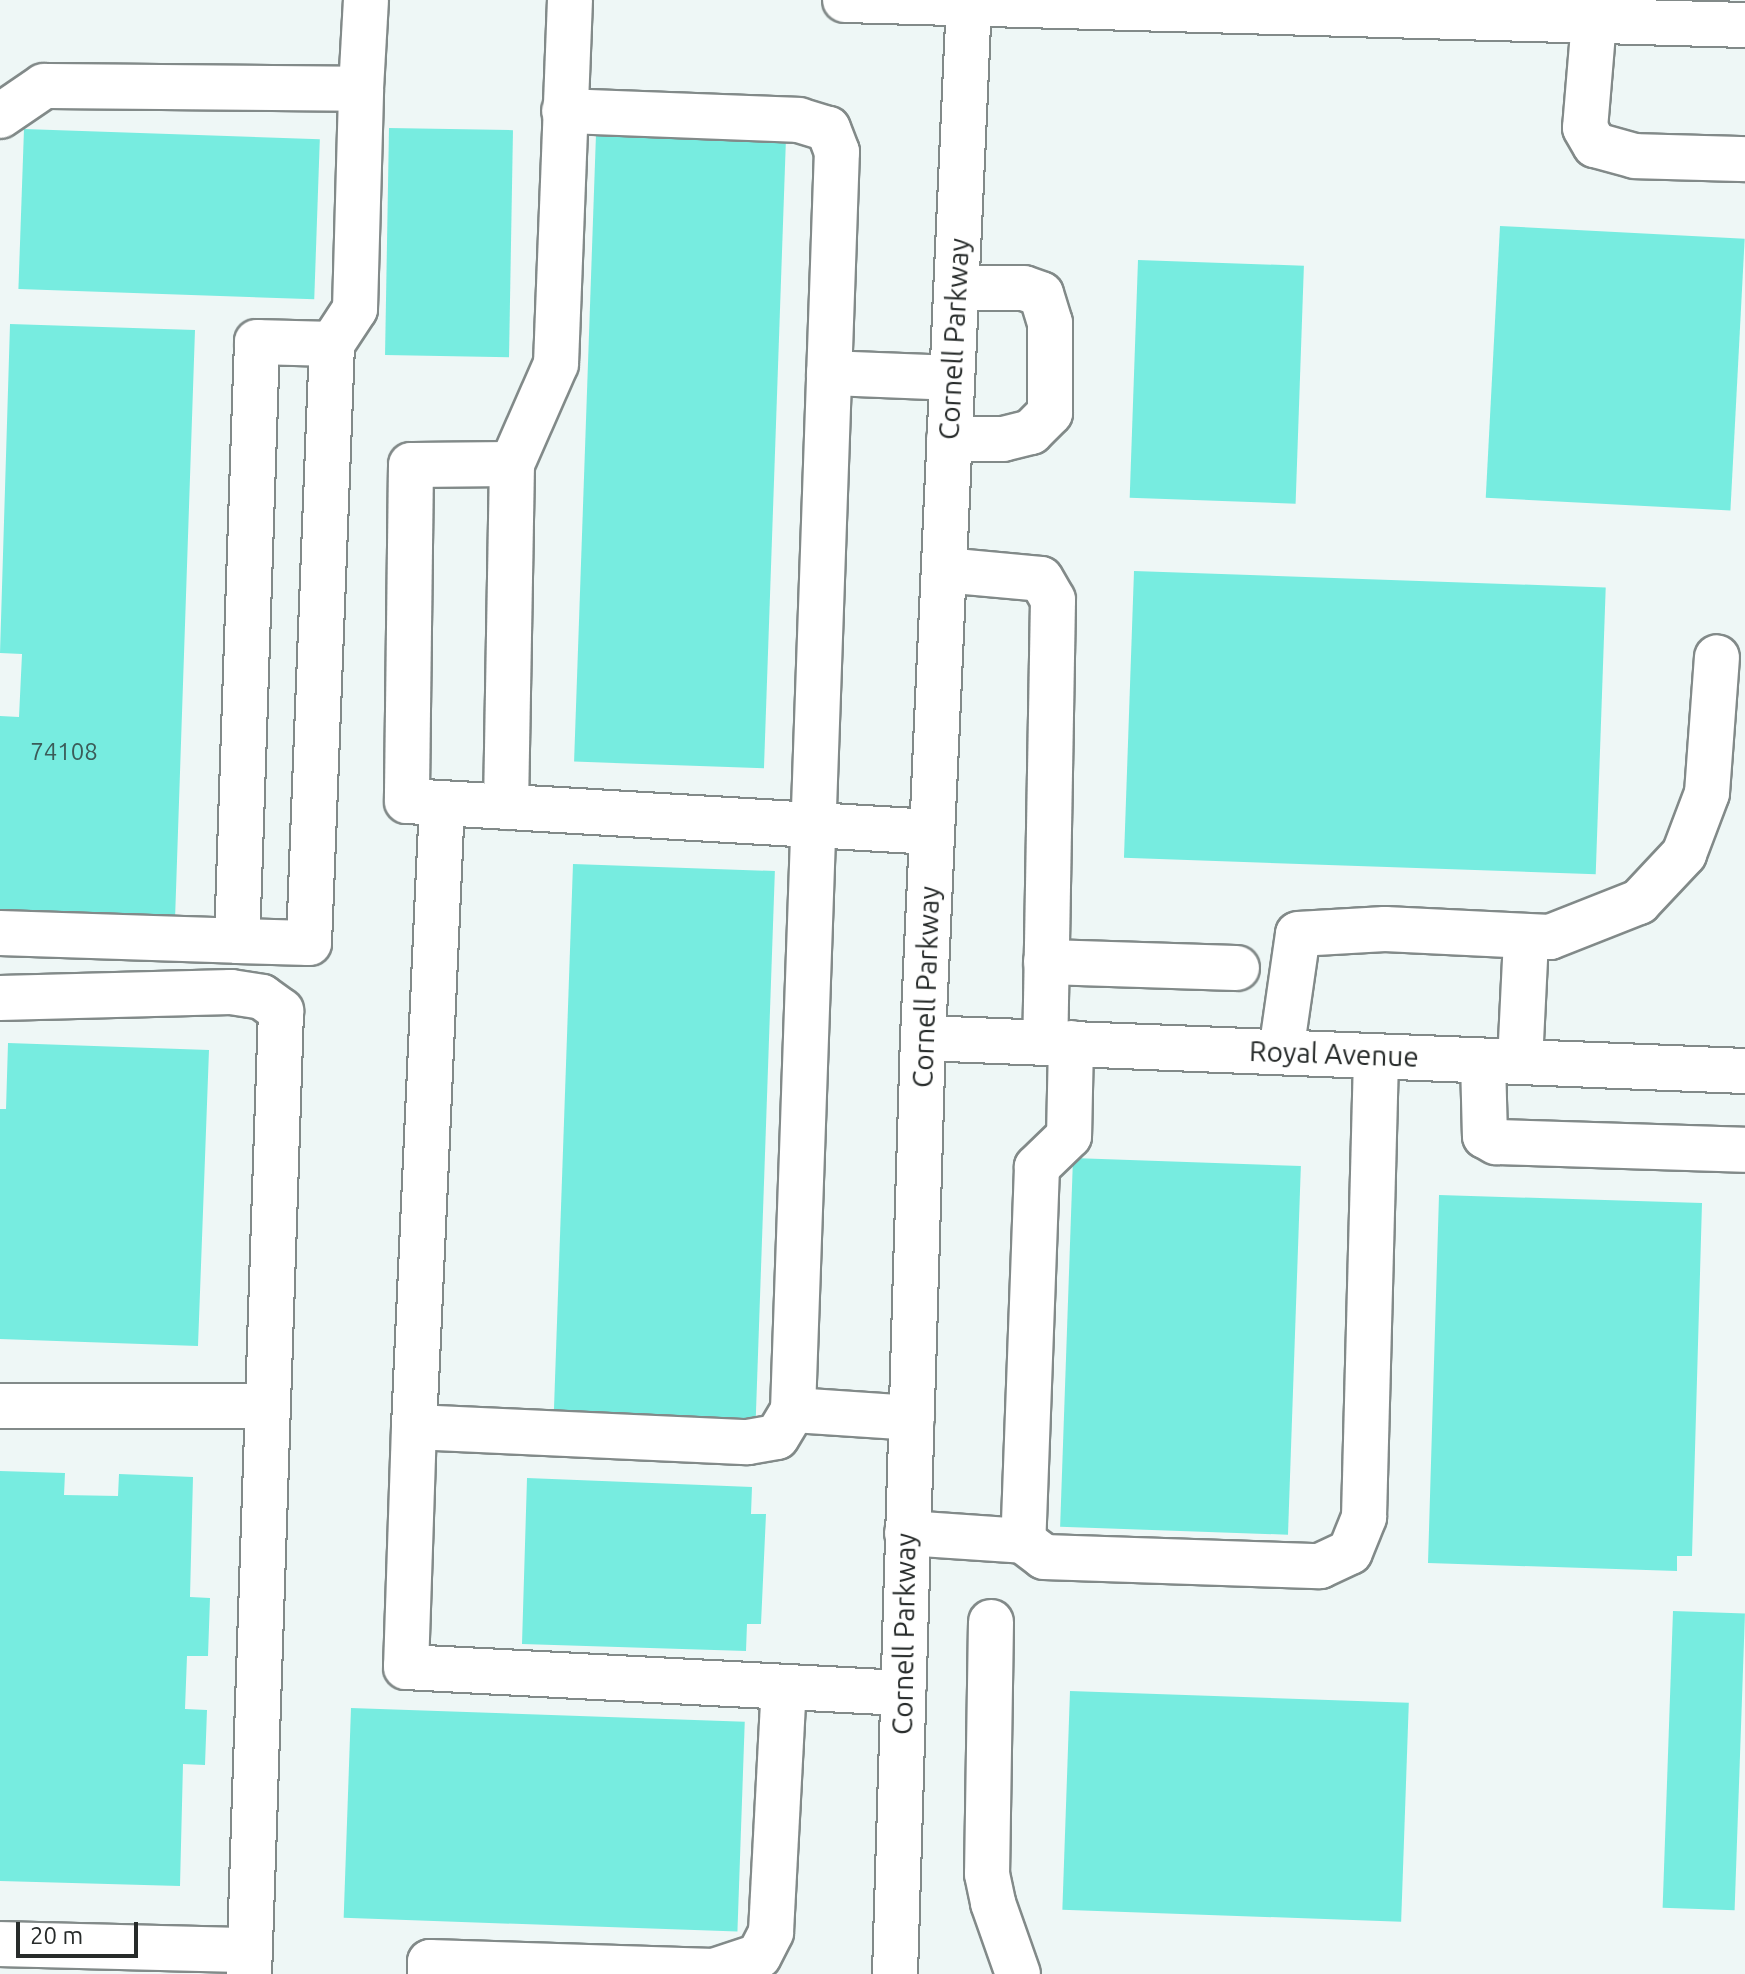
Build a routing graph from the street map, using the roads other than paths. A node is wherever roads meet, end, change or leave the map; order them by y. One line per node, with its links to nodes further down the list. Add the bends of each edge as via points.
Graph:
1 (366, 0): 8 (street)
2 (570, 0): 9 (street)
3 (845, 0): 4 (street)
4 (968, 3): 5 (street); 12 (street, Cornell Parkway)
5 (1433, 8): 6 (street)
6 (1571, 14): 7 (street); 11 (street, via 1585,128 1595,145 1635,156)
7 (1745, 25)
8 (361, 89): 10 (street, via 44,86); 13 (street, via 355,309)
9 (564, 111): 14 (street, via 799,120 828,129 837,152); 17 (street, via 556,364)
10 (0, 116)
11 (1745, 159)
12 (956, 288): 15 (street, Cornell Parkway); 16 (street, via 1024,288 1041,294 1050,323 1050,413 1031,432 1003,439)
13 (332, 344): 26 (street, via 309,943); 26 (street, via 257,342)
14 (829, 373): 15 (street); 22 (street)
15 (952, 378): 16 (street, Cornell Parkway)
16 (949, 439): 18 (street, Cornell Parkway)
17 (512, 464): 20 (street, via 411,465 407,801); 21 (street)
18 (944, 570): 23 (street, Cornell Parkway); 27 (street, via 1041,579 1053,600)
19 (1717, 657): 25 (street, via 1707,793 1684,854 1639,902 1550,937)
20 (442, 803): 21 (street); 41 (street)
21 (506, 807): 22 (street)
22 (814, 825): 23 (street); 39 (street)
23 (932, 832): 30 (street, Cornell Parkway)
24 (0, 933): 26 (street)
25 (1526, 938): 32 (street, via 1385,929 1298,934); 34 (street)
26 (237, 941)
27 (1046, 962): 28 (street); 31 (street)
28 (1237, 968)
29 (0, 998): 38 (street, via 231,992 262,997 281,1011)
30 (923, 1038): 31 (street, Royal Avenue); 40 (street, Cornell Parkway)
31 (1058, 1043): 32 (street, Royal Avenue); 43 (street, via 1069,1136 1037,1167)
32 (1281, 1052): 33 (street, Royal Avenue)
33 (1376, 1056): 34 (street, Royal Avenue); 43 (street, via 1364,1517 1350,1552 1320,1566 1044,1557)
34 (1502, 1061): 35 (street, Royal Avenue); 36 (street, via 1485,1136 1496,1142)
35 (1745, 1071)
36 (1745, 1150)
37 (0, 1406): 38 (street)
38 (268, 1406): 48 (street)
39 (793, 1410): 40 (street); 41 (street, via 777,1437 748,1442)
40 (912, 1418): 42 (street, Cornell Parkway)
41 (414, 1427): 45 (street, via 406,1667)
42 (907, 1533): 43 (street); 46 (street, Cornell Parkway)
43 (1023, 1541)
44 (991, 1622): 51 (street, via 987,1874)
45 (784, 1687): 46 (street); 49 (street, via 771,1932 759,1956 714,1971 430,1962)
46 (903, 1693): 50 (street, Cornell Parkway)
47 (0, 1944): 48 (street)
48 (249, 1962)
49 (430, 1974)
50 (895, 1974)
51 (1018, 1974): 52 (street)
52 (1035, 1974)

